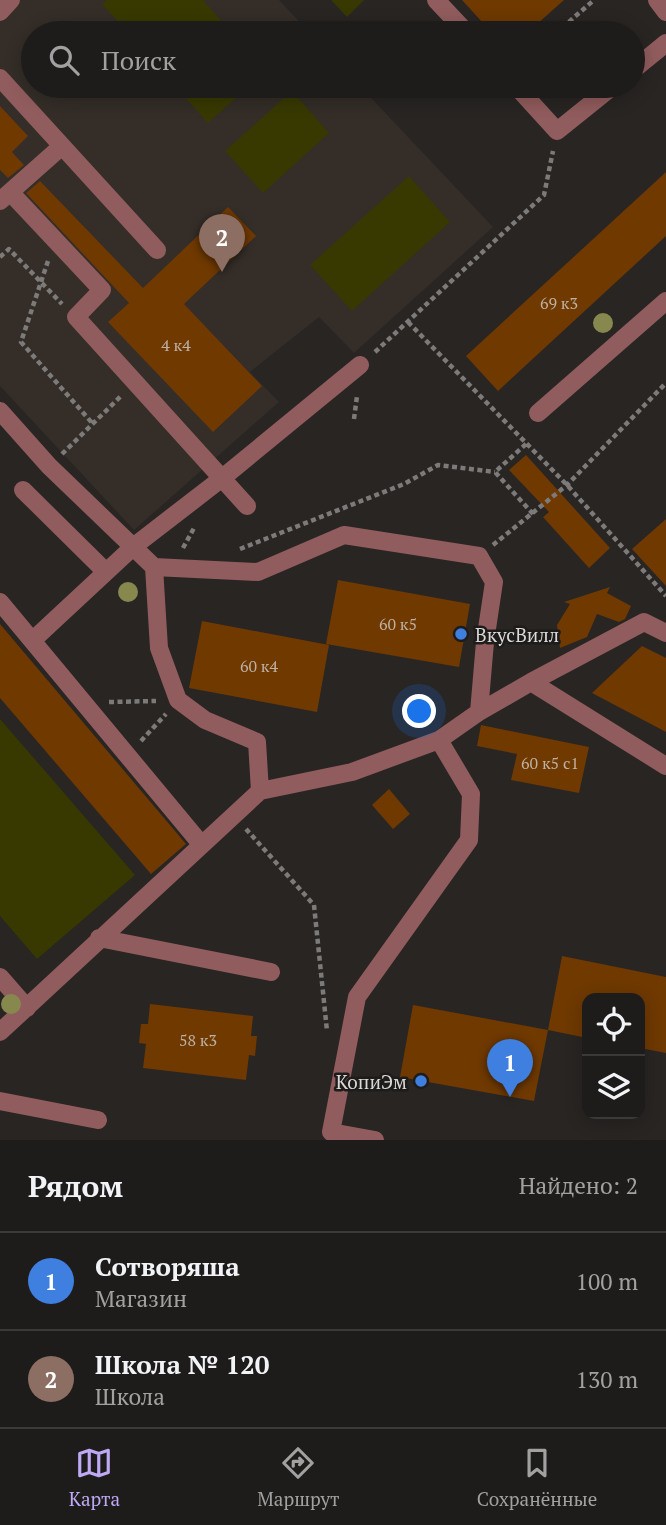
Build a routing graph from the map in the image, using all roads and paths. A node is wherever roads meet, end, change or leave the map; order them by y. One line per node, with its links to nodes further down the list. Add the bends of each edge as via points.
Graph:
1 (11, 0): 5 (lane)
2 (436, 0): 7 (lane)
3 (594, 0): 8 (path)
4 (657, 0): 6 (lane)
5 (0, 12)
6 (666, 12)
7 (456, 21)
8 (570, 21)
9 (666, 43): 10 (lane)
10 (645, 60)
11 (0, 78): 15 (lane)
12 (527, 98): 14 (lane)
13 (598, 98): 14 (lane)
14 (557, 131): 23 (path, via 544,195)
15 (62, 146): 16 (lane); 18 (lane)
16 (5, 197): 17 (lane)
17 (55, 240): 20 (path); 22 (lane, via 102,290)
18 (157, 250)
19 (0, 257): 20 (path, via 9,249)
20 (40, 284): 22 (path); 29 (path, via 21,342)
21 (666, 301): 28 (lane)
22 (76, 317): 26 (lane)
23 (408, 323): 24 (path); 30 (path)
24 (360, 365): 33 (lane)
25 (666, 383): 34 (path)
26 (135, 384): 29 (path); 33 (lane)
27 (0, 411): 31 (lane)
28 (538, 413)
29 (93, 424): 31 (path)
30 (526, 444): 32 (path); 34 (path)
31 (49, 466): 38 (lane)
32 (495, 472): 37 (path); 39 (path, via 438,465 404,484)
33 (221, 479): 36 (lane); 38 (lane)
34 (567, 485): 37 (path); 43 (path)
35 (23, 490): 42 (lane)
36 (247, 506)
37 (533, 514): 40 (path)
38 (133, 547): 41 (lane); 42 (lane)
39 (234, 551)
40 (479, 556): 41 (lane, via 344,535 258,572); 50 (lane, via 494,582)
41 (154, 567): 48 (lane, via 159,648)
42 (106, 572): 46 (lane)
43 (666, 596)
44 (0, 602): 46 (lane)
45 (666, 633): 47 (lane, via 644,622)
46 (33, 640): 49 (lane)
47 (531, 682): 50 (lane); 53 (lane)
48 (178, 700): 49 (path); 52 (path); 54 (lane, via 205,720 257,742)
49 (85, 703): 52 (lane)
50 (479, 712): 51 (lane)
51 (439, 740): 54 (lane, via 352,772); 65 (lane, via 471,794 469,840 357,998 331,1132)
52 (128, 756): 56 (lane)
53 (666, 766)
54 (260, 791): 55 (lane)
55 (233, 816): 56 (lane); 62 (path, via 314,905)
56 (201, 844): 57 (lane)
57 (99, 938): 58 (lane); 60 (lane)
58 (271, 972)
59 (0, 978): 60 (lane)
60 (27, 1008): 61 (lane)
61 (0, 1032)
62 (328, 1041)
63 (0, 1101): 64 (lane)
64 (99, 1120)
65 (376, 1140)

